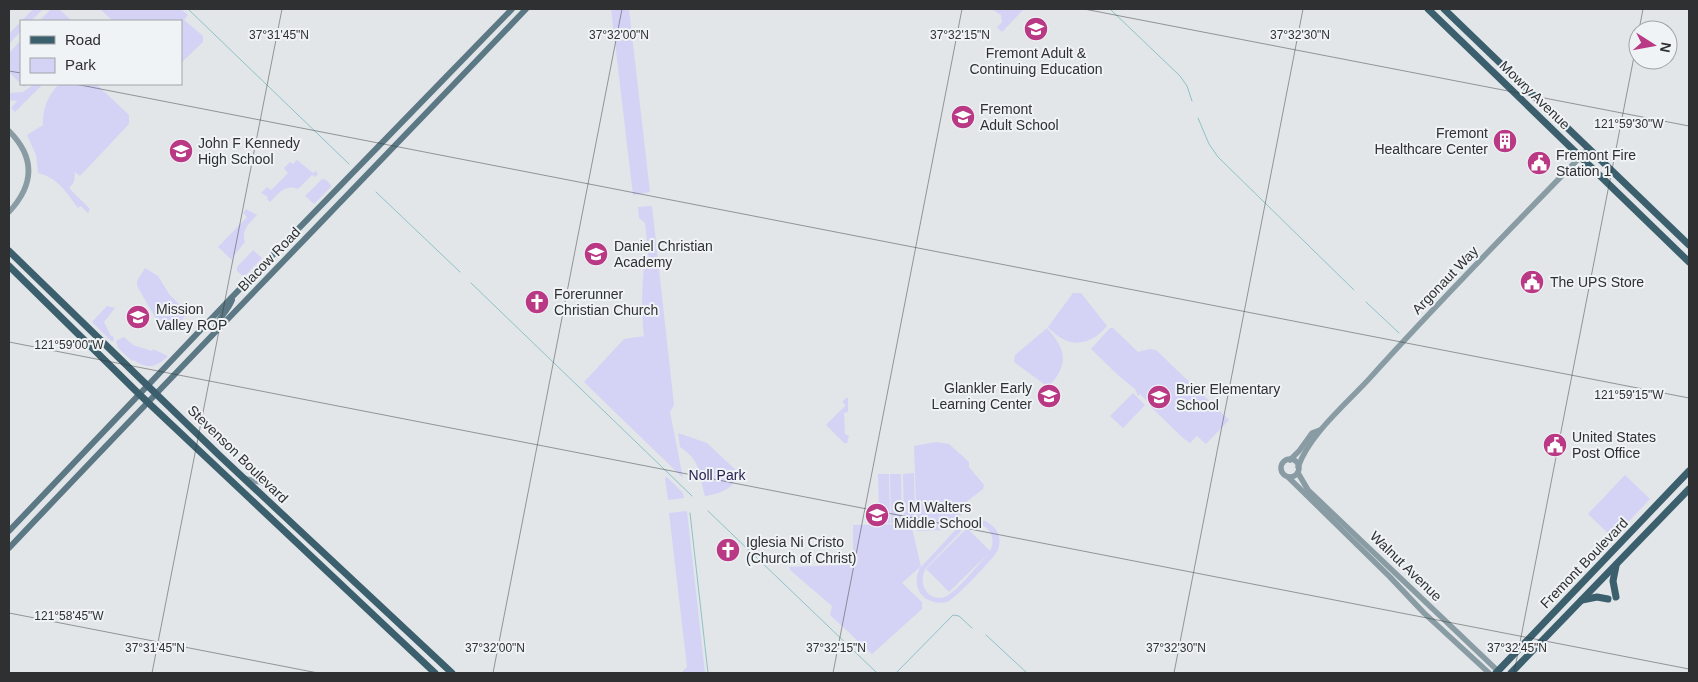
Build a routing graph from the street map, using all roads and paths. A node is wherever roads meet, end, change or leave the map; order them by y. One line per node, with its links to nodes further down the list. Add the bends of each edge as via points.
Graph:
1 (512, 9): 13 (main road, Blacow Road)
2 (526, 9): 14 (main road, Blacow Road)
3 (1428, 9): 7 (main road, Mowry Avenue)
4 (1444, 9): 6 (main road, Mowry Avenue)
5 (9, 132): 8 (street, via 19,142 29,170 26,187)
6 (1589, 148): 7 (street, Argonaut Way); 9 (main road, Mowry Avenue)
7 (1580, 157): 11 (main road, Mowry Avenue); 19 (street, Argonaut Way)
8 (9, 212)
9 (1689, 245)
10 (9, 251): 15 (main road, Stevenson Boulevard)
11 (1689, 262)
12 (9, 266): 17 (main road, Stevenson Boulevard)
13 (233, 296): 14 (main road, via 216,322); 15 (main road, Blacow Road)
14 (214, 333): 16 (main road, Blacow Road)
15 (148, 385): 16 (main road, Stevenson Boulevard); 17 (main road, Blacow Road)
16 (155, 393): 18 (main road, Blacow Road); 24 (main road, Stevenson Boulevard)
17 (139, 394): 18 (main road, Stevenson Boulevard); 29 (main road, Blacow Road)
18 (147, 401): 30 (main road, Blacow Road); 34 (main road, Stevenson Boulevard)
19 (1320, 430): 20 (street, Argonaut Way, via 1312,433); 21 (street, Argonaut Way, via 1303,454)
20 (1290, 460): 21 (street, via 1295,462); 23 (street, via 1281,468)
21 (1298, 470): 23 (street, via 1294,476); 28 (street, Walnut Avenue, via 1308,490)
22 (1689, 471): 33 (main road, Fremont Boulevard)
23 (1288, 477): 27 (street, Walnut Avenue)
24 (246, 479): 25 (street); 35 (main road, Stevenson Boulevard)
25 (269, 484)
26 (1689, 489): 31 (main road, Fremont Boulevard)
27 (1330, 519): 28 (street); 36 (street, Walnut Avenue)
28 (1351, 530): 33 (street, Walnut Avenue)
29 (9, 531)
30 (9, 548)
31 (1618, 562): 32 (main road, Fremont Boulevard); 32 (main road, via 1612,581 1612,598)
32 (1581, 600): 37 (main road, Fremont Boulevard)
33 (1498, 672)
34 (435, 673)
35 (452, 673)
36 (1489, 673)
37 (1511, 673)

